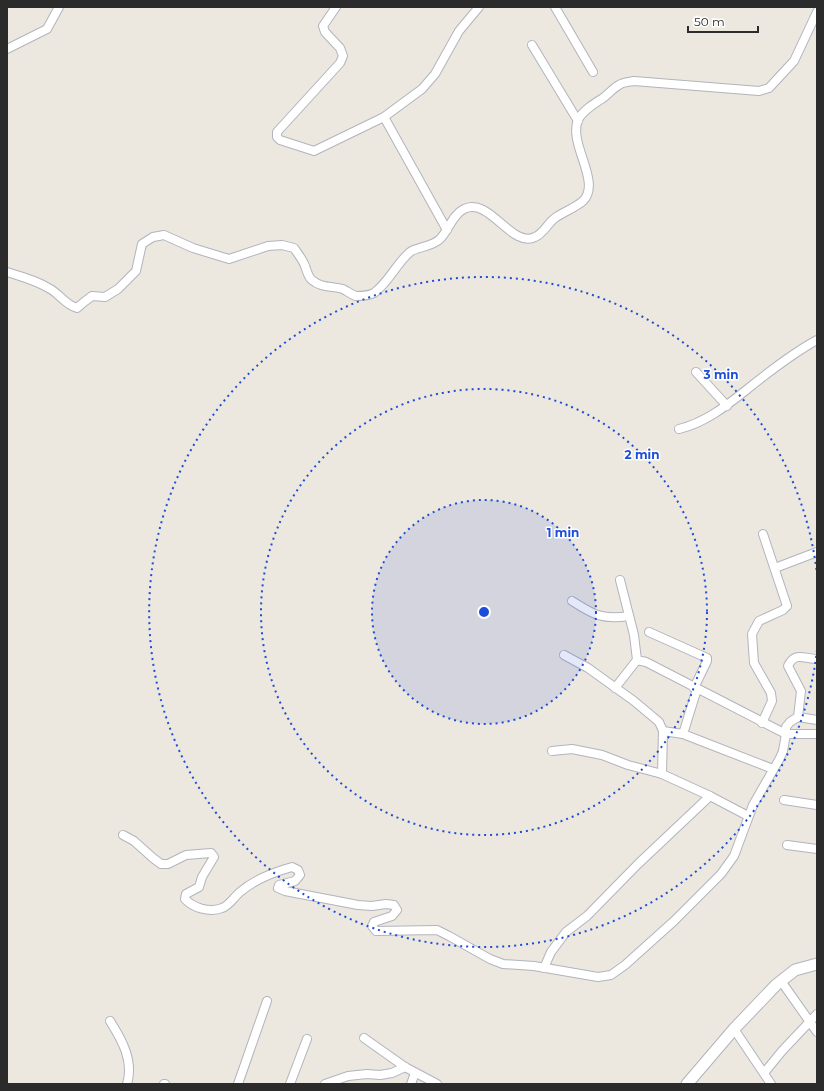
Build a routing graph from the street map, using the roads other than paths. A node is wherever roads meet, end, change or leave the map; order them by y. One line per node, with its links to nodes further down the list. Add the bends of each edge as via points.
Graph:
1 (60, 7): 7 (street, via 47,29)
2 (336, 7): 9 (street, via 323,29 340,48 343,56 340,63 277,132 277,137 314,152)
3 (479, 7): 9 (street, via 459,31 435,74 422,89)
4 (555, 7): 8 (street)
5 (817, 12): 10 (street, via 794,60 769,88 759,91 634,81 620,84)
6 (532, 45): 10 (street)
7 (7, 49)
8 (593, 72)
9 (384, 117): 11 (street)
10 (578, 121): 11 (street, via 577,143 588,177 588,194 582,201 554,219 534,238 515,235 479,207 465,208)
11 (447, 230): 12 (street, via 439,240 423,248 411,250 381,287 372,294 356,296 342,289 318,285 310,279 294,248 282,245 268,246 229,259 193,248 164,235 142,244 136,271 118,289 105,297 92,296 77,308 70,306 54,291 38,282)
12 (7, 272)
13 (817, 340): 15 (street)
14 (696, 372): 15 (street)
15 (727, 406): 16 (street, via 691,426)
16 (679, 429)
17 (763, 534): 19 (street)
18 (817, 552): 19 (street)
19 (775, 568): 31 (street, via 786,609 759,622 752,634 754,663 771,693 772,701)
20 (620, 580): 22 (street)
21 (572, 601): 22 (street, via 593,614 613,618)
22 (629, 616): 26 (street)
23 (649, 632): 28 (street, via 707,658)
24 (564, 655): 27 (street, via 588,668)
25 (817, 659): 29 (street, via 798,656 790,660 788,666 800,690)
26 (637, 660): 27 (street); 28 (street, via 646,662)
27 (615, 688): 32 (street, via 658,722)
28 (696, 688): 31 (street); 33 (street)
29 (798, 717): 30 (street); 34 (street, via 786,727)
30 (817, 720)
31 (762, 723): 34 (street)
32 (662, 732): 33 (street); 38 (street)
33 (683, 734): 37 (street)
34 (786, 734): 35 (street); 37 (street, via 783,751)
35 (817, 734)
36 (552, 751): 38 (street, via 572,749 602,755)
37 (773, 769): 42 (street)
38 (662, 774): 39 (street)
39 (710, 796): 42 (street); 47 (street, via 638,864 588,916 566,932 551,952)
40 (784, 800): 41 (street)
41 (817, 805)
42 (748, 816): 47 (street, via 734,856 721,874 626,965 611,975 598,977)
43 (123, 835): 47 (street, via 161,864 168,864 186,856 211,853 214,856 199,887 186,894 185,899 200,908 223,908 241,891 266,876 292,867 298,870 300,875 295,881 279,884 278,888 358,905 394,905 397,910 392,916 374,922 372,926 376,931 437,930 503,964)
44 (787, 845): 45 (street)
45 (817, 850)
46 (817, 964): 48 (street, via 795,970)
47 (544, 968)
48 (781, 981): 52 (street); 53 (street)
49 (267, 1001): 61 (street)
50 (817, 1014): 52 (street)
51 (110, 1021): 60 (street, via 125,1046 130,1076)
52 (810, 1022): 54 (street); 59 (street)
53 (734, 1029): 59 (street); 66 (street)
54 (817, 1032)
55 (364, 1038): 57 (street)
56 (307, 1039): 62 (street)
57 (405, 1067): 58 (street); 63 (street, via 392,1073 348,1076)
58 (415, 1073): 64 (street); 65 (street)
59 (764, 1073): 67 (street)
60 (127, 1084)
61 (238, 1084)
62 (290, 1084)
63 (325, 1084)
64 (411, 1084)
65 (437, 1084)
66 (688, 1084)
67 (771, 1084)

